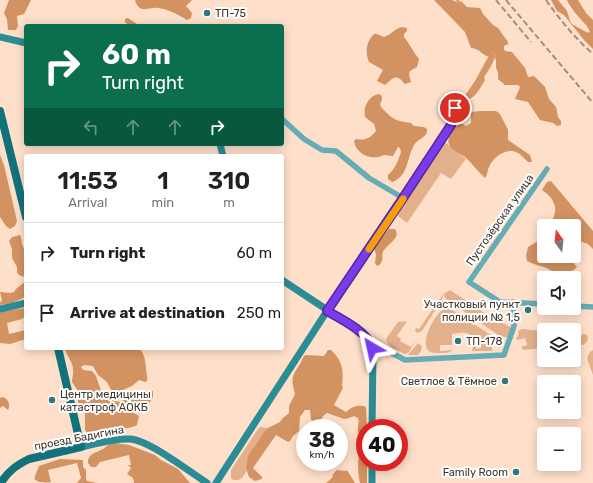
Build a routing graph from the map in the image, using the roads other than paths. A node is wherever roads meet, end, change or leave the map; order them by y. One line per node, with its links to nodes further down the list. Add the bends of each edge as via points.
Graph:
1 (0, 36): 2 (street)
2 (24, 42)
3 (455, 108): 7 (street, via 451,125)
4 (0, 111): 8 (main road)
5 (284, 121): 7 (street, via 304,139 322,150 336,150 369,178)
6 (547, 169): 10 (street, Пустозёрская улица, via 469,282 500,302)
7 (403, 198): 16 (street)
8 (24, 209)
9 (284, 281): 16 (street)
10 (513, 302): 12 (street); 17 (street, via 514,326 504,355 405,360 375,344)
11 (24, 303): 15 (street)
12 (537, 304)
13 (581, 306): 14 (street)
14 (593, 307)
15 (0, 309)
16 (327, 311): 17 (street, via 362,333 369,339); 24 (street)
17 (371, 346): 19 (street)
18 (58, 350): 20 (main road)
19 (372, 419)
20 (81, 447): 22 (main road, проезд Бадигина, via 29,459 12,469); 23 (street, проезд Бадигина, via 115,440 136,440)
21 (372, 471): 25 (street)
22 (1, 483)
23 (207, 483)
24 (216, 483)
25 (372, 483)

